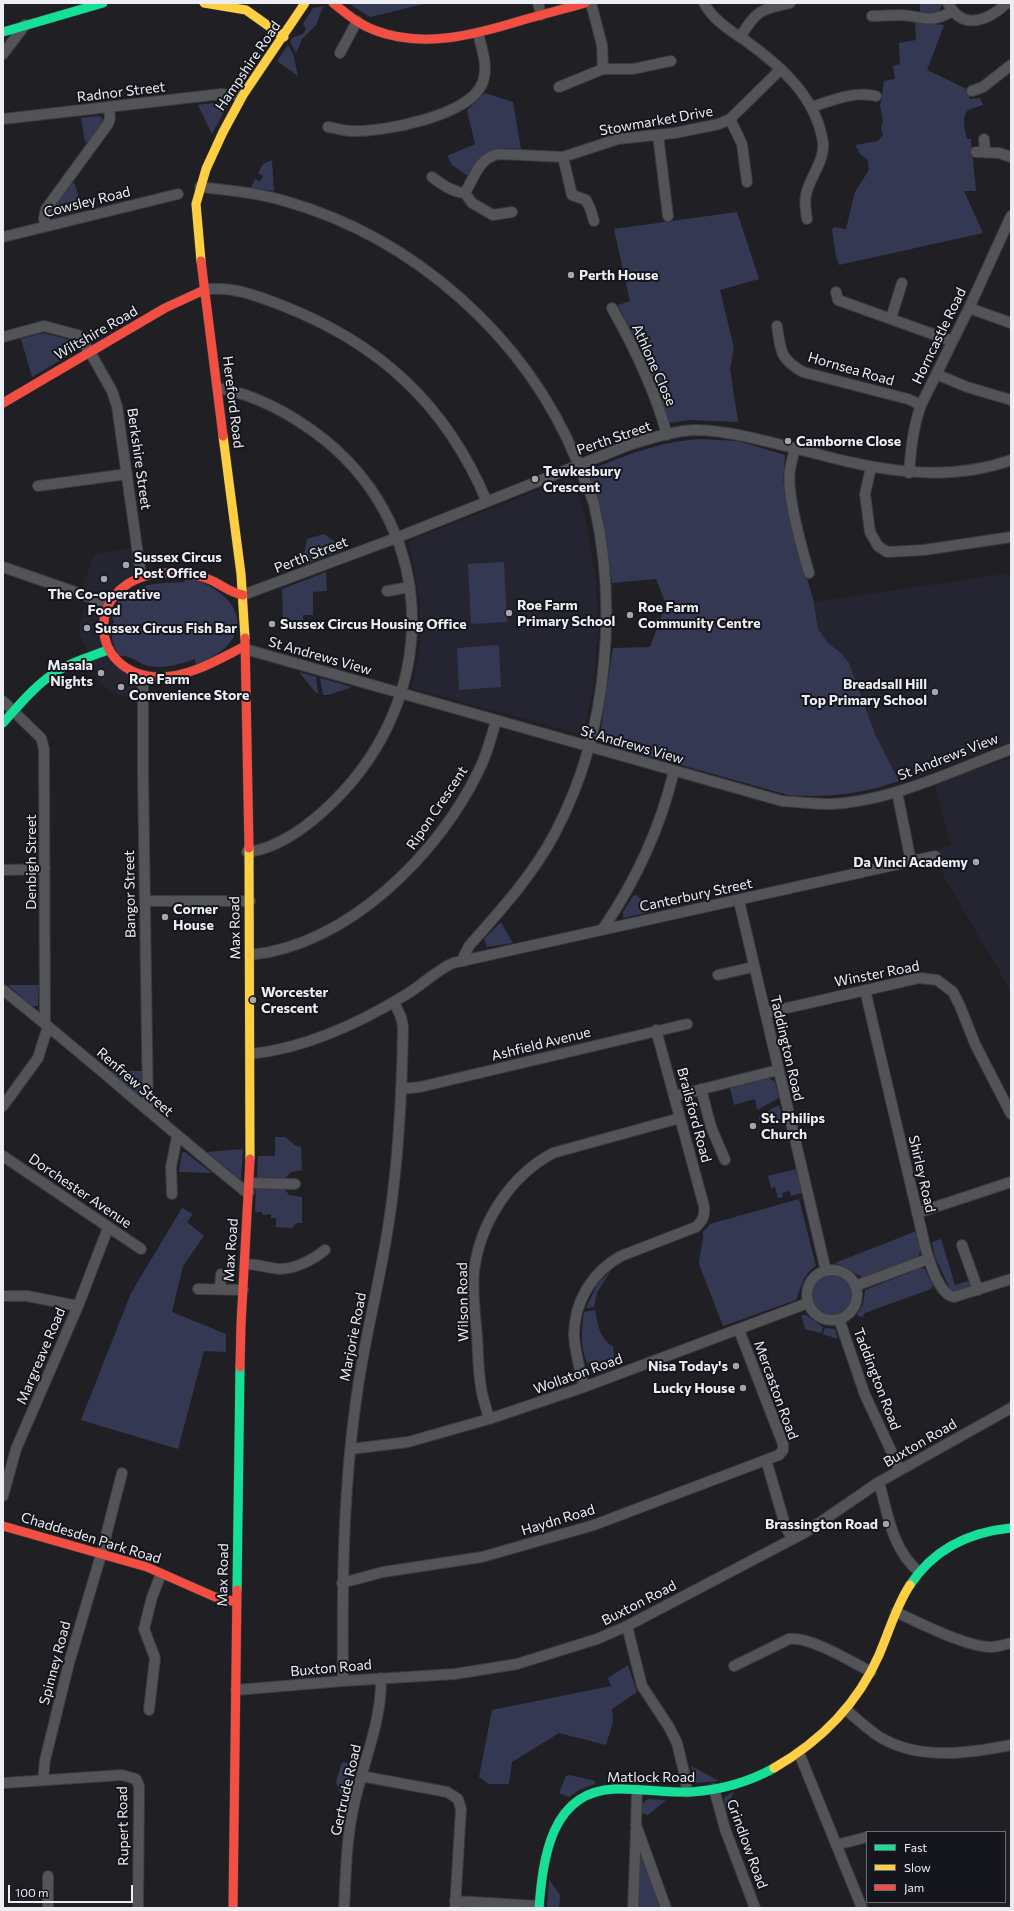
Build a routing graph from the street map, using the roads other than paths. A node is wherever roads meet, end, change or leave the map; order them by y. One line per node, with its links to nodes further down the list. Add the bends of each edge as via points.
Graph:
1 (103, 3): 15 (street)
2 (204, 3): 18 (street, via 246,10)
3 (305, 3): 18 (street, Hampshire Road)
4 (333, 3): 14 (street)
5 (538, 3): 12 (street)
6 (584, 3): 12 (street)
7 (590, 3): 24 (street, via 602,45)
8 (704, 3): 19 (street, via 716,20)
9 (790, 3): 19 (street, via 767,8 756,14)
10 (1007, 3): 11 (street, via 994,14 979,20 966,19)
11 (951, 7): 13 (street, via 933,19)
12 (541, 15): 17 (street)
13 (872, 16)
14 (357, 21): 17 (street, via 382,34 408,40 436,40); 20 (street)
15 (25, 25): 16 (street); 21 (street)
16 (3, 32)
17 (478, 33): 34 (street, via 485,70 479,89 466,102 427,119 371,130)
18 (284, 37): 28 (street, Hampshire Road)
19 (740, 37): 25 (street)
20 (340, 52)
21 (3, 54)
22 (671, 61): 24 (street, via 633,70)
23 (1011, 65): 27 (street)
24 (603, 69): 26 (street)
25 (781, 69): 30 (street); 33 (street, Stowmarket Drive)
26 (559, 87)
27 (972, 91)
28 (242, 95): 31 (street, Radnor Street, via 221,94); 41 (street, Hampshire Road, via 219,139)
29 (876, 96): 30 (street, via 866,93 843,96)
30 (812, 107): 48 (street, via 823,144 822,156 805,196)
31 (109, 108): 32 (street, Radnor Street); 50 (street, via 108,124 46,209)
32 (3, 119)
33 (730, 119): 35 (street, Stowmarket Drive, via 710,126); 40 (street, via 742,144)
34 (328, 127)
35 (658, 135): 37 (street, Stowmarket Drive, via 608,141); 46 (street)
36 (984, 139): 38 (street, via 980,152 1000,153)
37 (563, 157): 42 (street, Stowmarket Drive, via 494,155 481,163); 49 (street, via 572,195 586,200)
38 (1011, 158)
39 (432, 177): 42 (street, via 445,187)
40 (747, 182)
41 (200, 187): 45 (street, Hampshire Road); 72 (street, via 266,196 319,213 368,234 428,272 467,304 511,351 546,400 567,437)
42 (465, 193): 44 (street, via 472,203 492,215)
43 (178, 194): 50 (street, Cowsley Road)
44 (512, 212)
45 (195, 213): 54 (street, Hereford Road)
46 (668, 216)
47 (1011, 216): 51 (street, Horncastle Road)
48 (807, 219)
49 (594, 221)
50 (45, 226): 52 (street, Cowsley Road)
51 (1007, 232): 57 (street, Horncastle Road)
52 (3, 237)
53 (902, 284): 58 (street, via 894,294)
54 (204, 290): 63 (street, Wiltshire Road, via 165,308); 65 (street, Hereford Road); 77 (street, via 219,288 242,292 277,303 334,328 367,350 408,382 443,422 471,465)
55 (836, 292): 58 (street, via 838,300)
56 (612, 308): 69 (street, Athlone Close, via 648,377)
57 (969, 308): 59 (street); 62 (street, Horncastle Road)
58 (891, 318): 62 (street)
59 (1011, 323)
60 (777, 326): 68 (street, Hornsea Road, via 784,358 790,365 803,372 908,399)
61 (3, 337): 63 (street, Berkshire Street, via 50,327 78,335)
62 (952, 341): 64 (street, Horncastle Road)
63 (90, 352): 67 (street, Wiltshire Road); 75 (street, Berkshire Street, via 115,399)
64 (936, 374): 66 (street, via 967,387); 68 (street, Horncastle Road)
65 (218, 388): 79 (street, via 247,395 279,409 330,445 365,481 384,511); 85 (street, Hereford Road)
66 (1010, 396)
67 (3, 403)
68 (921, 405): 74 (street, Horncastle Road, via 912,435)
69 (667, 435): 70 (street, Perth Street, via 695,430 719,432); 72 (street, Perth Street)
70 (795, 449): 73 (street, Perth Street); 81 (street, via 789,482 809,560)
71 (1011, 460): 74 (street, Perth Street, via 971,470)
72 (578, 464): 77 (street, Perth Street); 95 (street, via 593,502 603,558 607,609 602,684)
73 (871, 467): 74 (street, Perth Street); 78 (street, via 865,494 870,532 878,546 887,552 924,550)
74 (909, 473)
75 (127, 474): 76 (street); 82 (street, Berkshire Street)
76 (38, 486)
77 (487, 502): 79 (street, Perth Street)
78 (1011, 537)
79 (396, 538): 83 (street); 85 (street, Perth Street)
80 (3, 567): 86 (street)
81 (809, 573)
82 (141, 576): 85 (street, via 165,573 194,574); 86 (street, via 128,582)
83 (410, 588): 84 (street); 90 (street, via 413,628)
84 (387, 591)
85 (243, 595): 87 (street, Max Road)
86 (107, 603): 88 (street, via 104,626)
87 (245, 648): 89 (street, via 199,669 166,676); 90 (street, St Andrews View); 99 (street, Max Road)
88 (108, 650): 89 (street, via 127,669); 92 (street, via 54,673)
89 (143, 676): 104 (street, Bangor Street)
90 (401, 694): 93 (street, St Andrews View); 99 (street, via 380,741 346,789 324,811 295,832 274,844)
91 (3, 701): 92 (street, Denbigh Street)
92 (14, 711): 94 (street); 102 (street, Denbigh Street, via 41,738 44,749)
93 (496, 721): 95 (street, St Andrews View); 109 (street, Ripon Crescent, via 480,769 464,798 427,851 408,871 353,915 314,937 276,950)
94 (3, 723)
95 (589, 747): 97 (street, St Andrews View); 108 (street, via 576,788 555,834 516,893)
96 (1011, 748): 98 (street, St Andrews View)
97 (674, 771): 98 (street, St Andrews View, via 782,801 832,804); 107 (street, via 647,853 627,894)
98 (897, 792): 101 (street)
99 (247, 852): 105 (street, Max Road)
100 (935, 856): 101 (street, Canterbury Street)
101 (911, 862): 106 (street, Canterbury Street)
102 (45, 868): 103 (street); 119 (street, Denbigh Street)
103 (3, 870)
104 (144, 901): 105 (street); 127 (street, Bangor Street)
105 (250, 901): 109 (street, Max Road)
106 (739, 901): 107 (street, Canterbury Street); 112 (street, Taddington Road)
107 (602, 930): 110 (street, Canterbury Street)
108 (477, 938): 110 (street, via 480,950); 111 (street, via 466,951)
109 (250, 954): 121 (street, Max Road)
110 (486, 956): 111 (street, Canterbury Street)
111 (464, 961): 116 (street, via 448,965)
112 (753, 967): 113 (street); 117 (street, Taddington Road)
113 (718, 975)
114 (3, 990): 119 (street, Renfrew Street)
115 (865, 990): 117 (street, Winster Road); 128 (street, Winster Road, via 919,978 934,979 944,984 956,998 975,1044); 137 (street, Shirley Road)
116 (394, 1002): 121 (street, via 361,1020 327,1034 280,1049); 123 (street, Marjorie Road, via 403,1023)
117 (765, 1013): 122 (street, Taddington Road)
118 (687, 1024): 120 (street, Ashfield Avenue)
119 (47, 1025): 126 (street, Denbigh Street, via 38,1058); 127 (street, Renfrew Street)
120 (656, 1030): 123 (street, Ashfield Avenue, via 420,1087); 125 (street, Brailsford Road)
121 (251, 1054): 135 (street, Max Road)
122 (778, 1070): 124 (street); 144 (street, Taddington Road)
123 (401, 1089): 160 (street, Marjorie Road, via 397,1158 389,1222 358,1387)
124 (701, 1090): 125 (street); 132 (street, via 711,1127)
125 (675, 1096): 129 (street, Brailsford Road)
126 (3, 1106)
127 (148, 1111): 130 (street, Renfrew Street)
128 (1011, 1114)
129 (680, 1118): 157 (street, Brailsford Road, via 704,1206 702,1222 696,1227 621,1256 603,1267 590,1283 580,1304 575,1324 576,1348); 159 (street, Wilson Road, via 552,1153 538,1161 519,1178 504,1197 482,1238 474,1273 481,1388)
130 (177, 1137): 135 (street, Renfrew Street, via 245,1191); 136 (street, via 171,1167)
131 (3, 1156): 138 (street, Dorchester Avenue)
132 (725, 1160)
133 (1011, 1182): 137 (street)
134 (295, 1184): 135 (street)
135 (250, 1187): 143 (street, Max Road)
136 (172, 1194)
137 (917, 1214): 142 (street, Shirley Road)
138 (108, 1228): 140 (street, Dorchester Avenue); 154 (street, Margreave Road)
139 (962, 1244): 151 (street)
140 (141, 1249)
141 (325, 1250): 143 (street, via 289,1271)
142 (928, 1259): 147 (street); 151 (street, Shirley Road, via 947,1295 957,1297)
143 (245, 1264): 150 (street, Max Road)
144 (826, 1271): 147 (street, via 844,1274); 153 (street, via 816,1275 810,1284 807,1293)
145 (221, 1274): 149 (street)
146 (1011, 1279): 151 (street, Shirley Road)
147 (855, 1286): 155 (street, Taddington Road, via 854,1305)
148 (198, 1289): 149 (street)
149 (220, 1289): 150 (street)
150 (243, 1290): 173 (street, Max Road)
151 (978, 1290)
152 (3, 1296): 154 (street, via 27,1296)
153 (808, 1303): 155 (street, Taddington Road, via 813,1312 821,1317); 156 (street, Wollaton Road)
154 (78, 1306): 165 (street, Margreave Road, via 16,1449)
155 (839, 1319): 162 (street, Taddington Road, via 865,1395)
156 (739, 1330): 157 (street, Wollaton Road); 161 (street, Mercaston Road, via 783,1444 782,1452)
157 (584, 1387): 159 (street, Wollaton Road)
158 (1011, 1408): 162 (street, Buxton Road)
159 (489, 1419): 160 (street, Wollaton Road, via 408,1442)
160 (351, 1449): 172 (street, Marjorie Road)
161 (770, 1459): 168 (street, via 786,1528); 172 (street, Haydn Road, via 594,1524 490,1555 383,1572)
162 (900, 1470): 164 (street, Buxton Road)
163 (122, 1473): 169 (street, Spinney Road)
164 (879, 1482): 168 (street, Buxton Road, via 820,1524); 170 (street, via 895,1541)
165 (3, 1496)
166 (3, 1526): 169 (street, Chaddesden Park Road)
167 (1011, 1528): 170 (street, Matlock Road, via 987,1530 961,1540 936,1556)
168 (793, 1539): 175 (street, Buxton Road)
169 (101, 1555): 171 (street, Chaddesden Park Road); 187 (street, Spinney Road, via 69,1663 45,1760)
170 (919, 1572): 174 (street, Matlock Road, via 907,1588)
171 (161, 1574): 173 (street, Chaddesden Park Road, via 215,1597); 182 (street, via 144,1629 155,1658)
172 (342, 1583): 180 (street, Marjorie Road)
173 (237, 1602): 181 (street, Max Road)
174 (896, 1612): 176 (street, via 977,1645 990,1647); 178 (street, Matlock Road)
175 (627, 1626): 179 (street, Buxton Road, via 597,1639 517,1664 455,1674); 191 (street, via 642,1686 677,1743)
176 (1011, 1642)
177 (734, 1666): 178 (street, via 796,1638 810,1642)
178 (871, 1672): 183 (street, Matlock Road)
179 (381, 1678): 180 (street, Buxton Road); 186 (street, Gertrude Road, via 377,1720)
180 (343, 1681): 181 (street, Buxton Road)
181 (236, 1690): 200 (street, Max Road)
182 (148, 1710)
183 (846, 1710): 184 (street, via 885,1740 911,1750 956,1753); 185 (street, Matlock Road, via 812,1744)
184 (1011, 1745)
185 (799, 1753): 189 (street, Matlock Road, via 762,1774); 194 (street)
186 (361, 1776): 196 (street, via 447,1792 458,1799 461,1809); 201 (street, Gertrude Road, via 352,1810)
187 (43, 1780): 188 (street); 199 (street, Rupert Road, via 122,1775 136,1779 139,1786)
188 (3, 1783)
189 (714, 1789): 191 (street, Matlock Road); 204 (street, Grindlow Road, via 726,1830)
190 (637, 1790): 191 (street, Matlock Road); 192 (street); 197 (street, Matlock Road, via 613,1789 592,1792 575,1802 561,1816 554,1826 545,1857)
191 (687, 1792)
192 (636, 1825): 202 (street); 203 (street)
193 (866, 1837): 194 (street)
194 (836, 1845): 205 (street)
195 (48, 1876): 198 (street)
196 (455, 1904): 197 (street)
197 (539, 1907)
198 (48, 1908)
199 (138, 1908)
200 (233, 1908)
201 (344, 1908)
202 (633, 1908)
203 (666, 1908)
204 (755, 1908)
205 (862, 1908)

